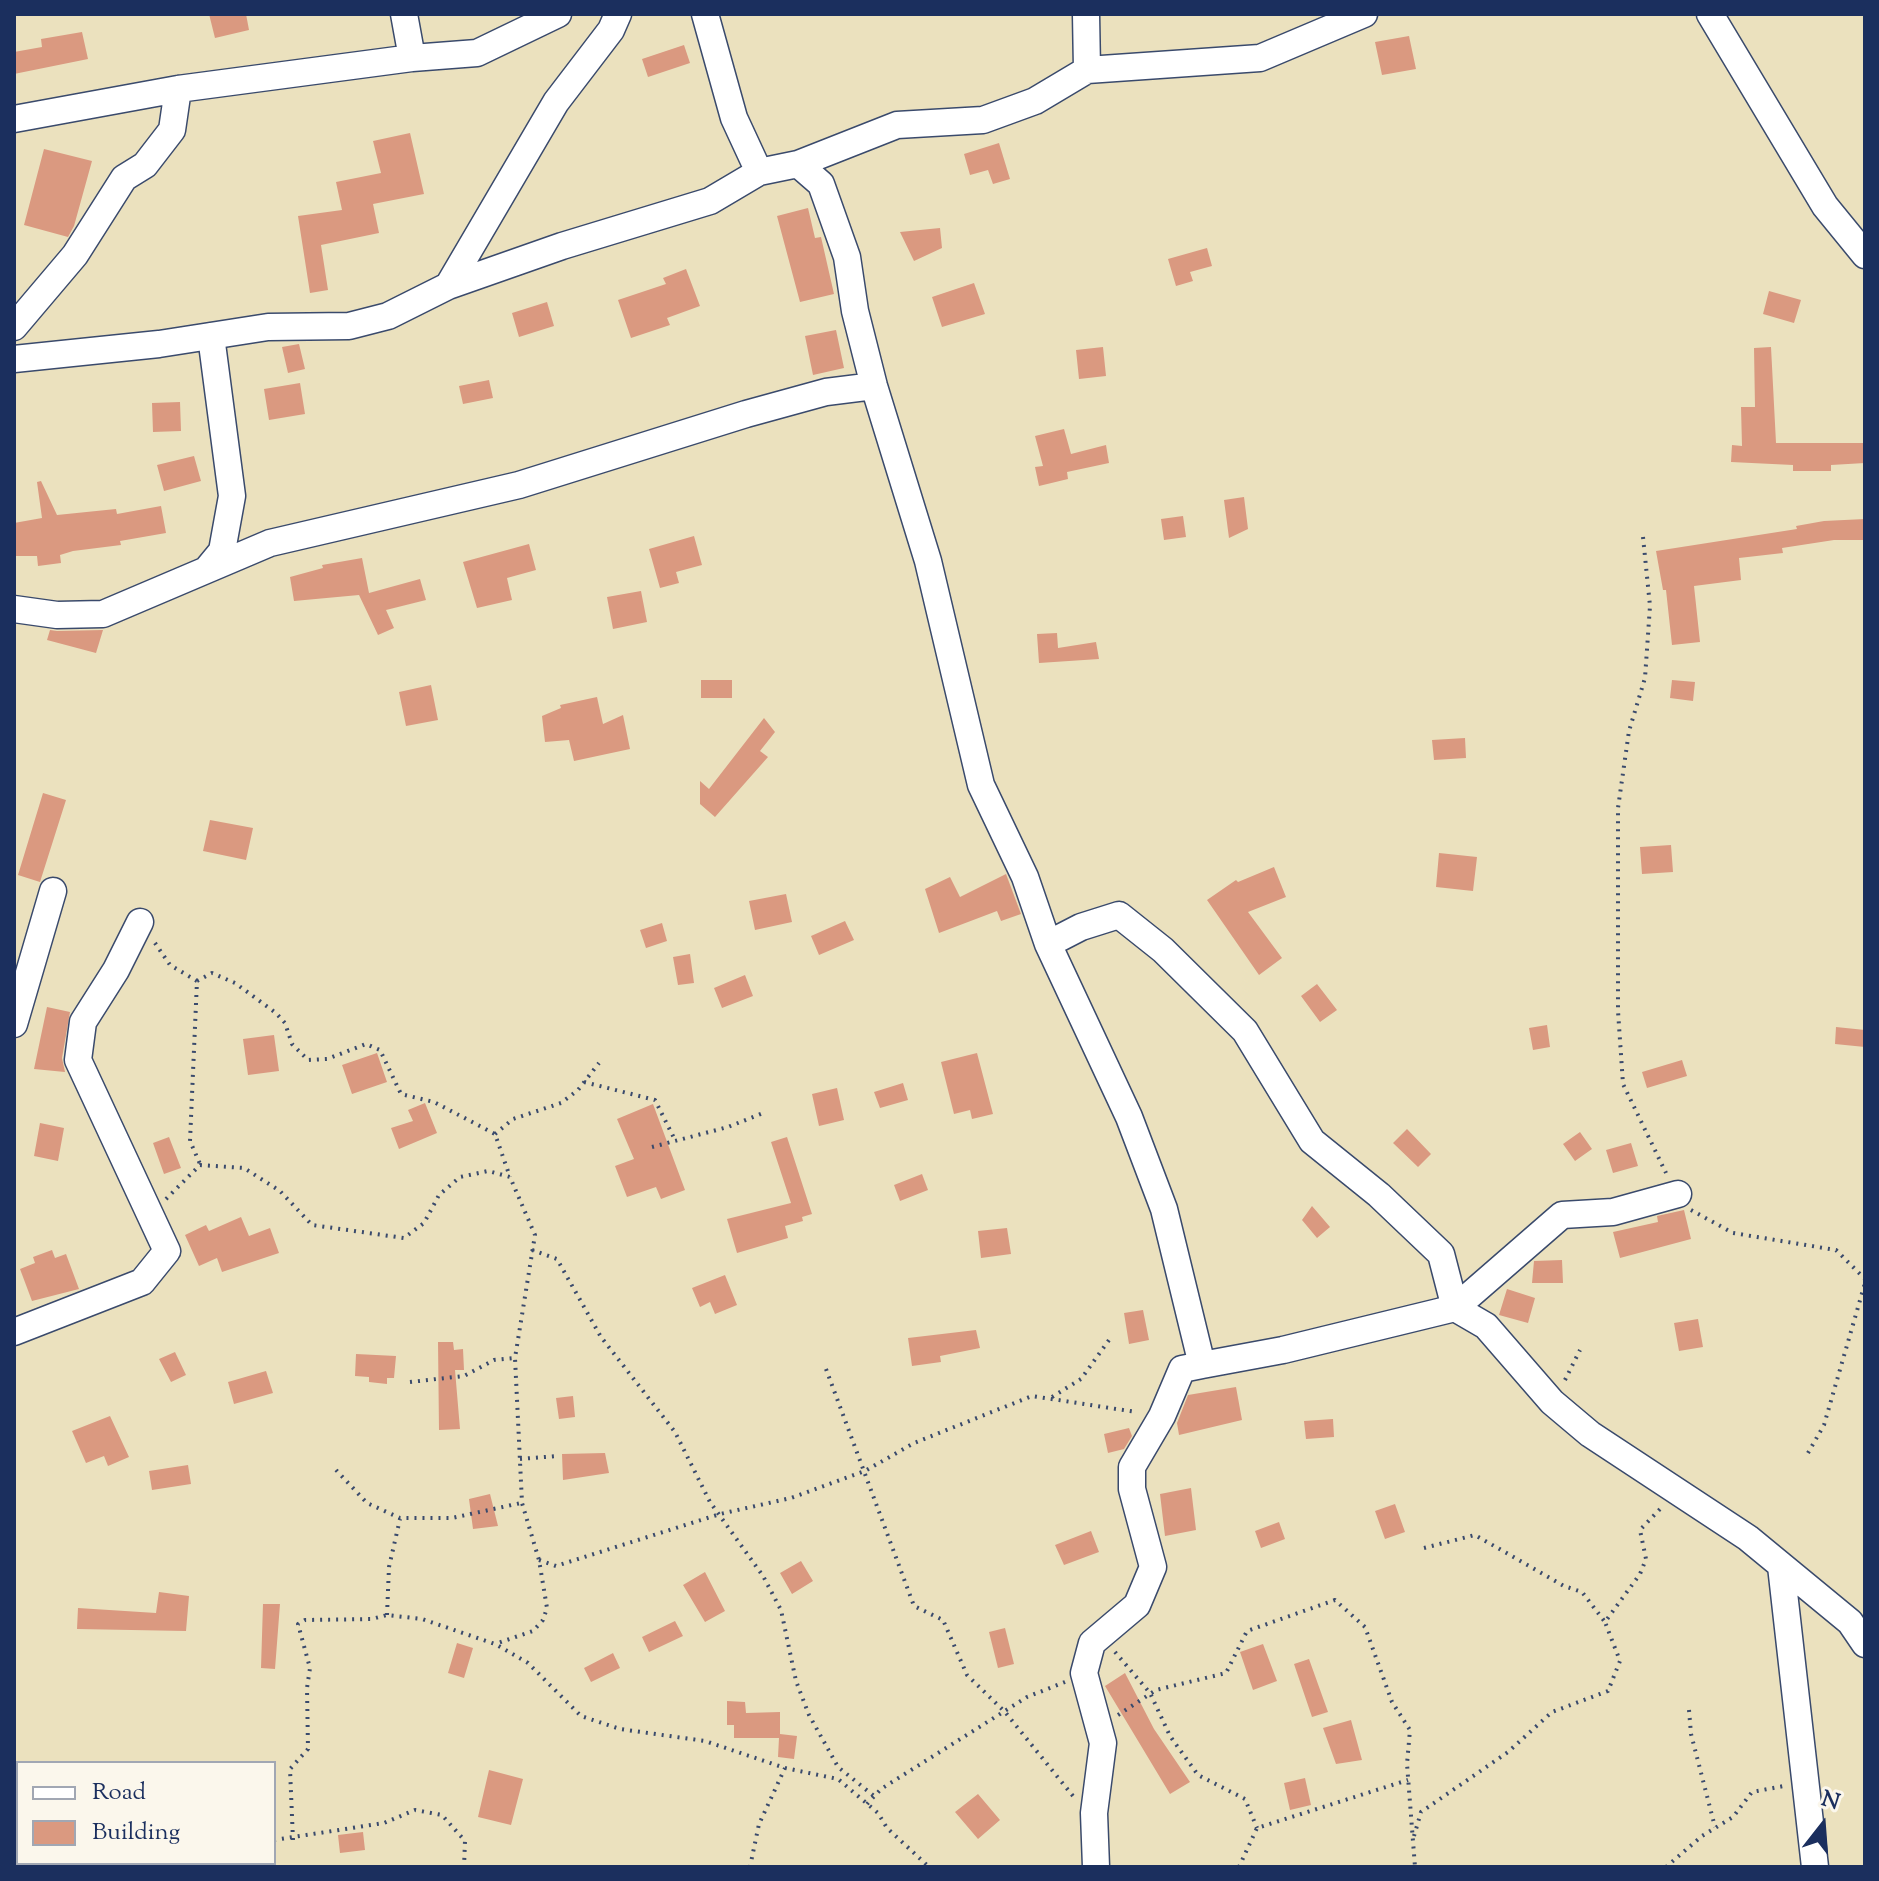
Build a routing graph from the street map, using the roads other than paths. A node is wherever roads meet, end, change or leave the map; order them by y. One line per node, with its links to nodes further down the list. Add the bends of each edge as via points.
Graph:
1 (404, 14): 8 (street)
2 (558, 14): 8 (street, via 477,53)
3 (618, 14): 15 (street, via 556,102)
4 (705, 14): 13 (street, via 734,118)
5 (1086, 14): 9 (street)
6 (1364, 14): 9 (street, via 1260,58)
7 (1710, 14): 14 (street, via 1825,206)
8 (412, 58): 10 (street)
9 (1087, 70): 12 (street, via 1035,101 983,120 897,125)
10 (178, 89): 11 (street); 16 (street, via 172,130 145,165 124,178 75,255)
11 (14, 119)
12 (798, 164): 13 (street); 19 (street, via 821,184 847,257)
13 (759, 172): 15 (street, via 710,201)
14 (1865, 255)
15 (448, 286): 17 (street, via 388,316 349,326 268,327)
16 (14, 327)
17 (211, 336): 18 (street); 20 (street, via 232,496 222,551)
18 (14, 359)
19 (874, 386): 20 (street, via 826,392 746,414 519,485 270,543); 24 (street, via 928,561 981,785 1025,877)
20 (208, 568): 21 (street, via 103,614)
21 (14, 609)
22 (53, 891): 25 (street)
23 (140, 922): 28 (street, via 83,1022 78,1060 167,1251 142,1282)
24 (1048, 944): 27 (street, via 1119,915 1163,950 1245,1031 1312,1141 1441,1254); 29 (street, via 1129,1117 1164,1209)
25 (14, 1024)
26 (1678, 1194): 27 (street, via 1613,1212 1562,1215)
27 (1455, 1308): 29 (street); 30 (street, via 1486,1326 1552,1402 1590,1434 1748,1538)
28 (14, 1332)
29 (1202, 1365): 32 (street, via 1182,1369 1132,1467 1132,1489 1153,1567 1137,1605 1092,1643 1084,1673 1103,1743)
30 (1781, 1566): 31 (street, via 1850,1622); 33 (street)
31 (1865, 1644)
32 (1096, 1867)
33 (1815, 1867)

